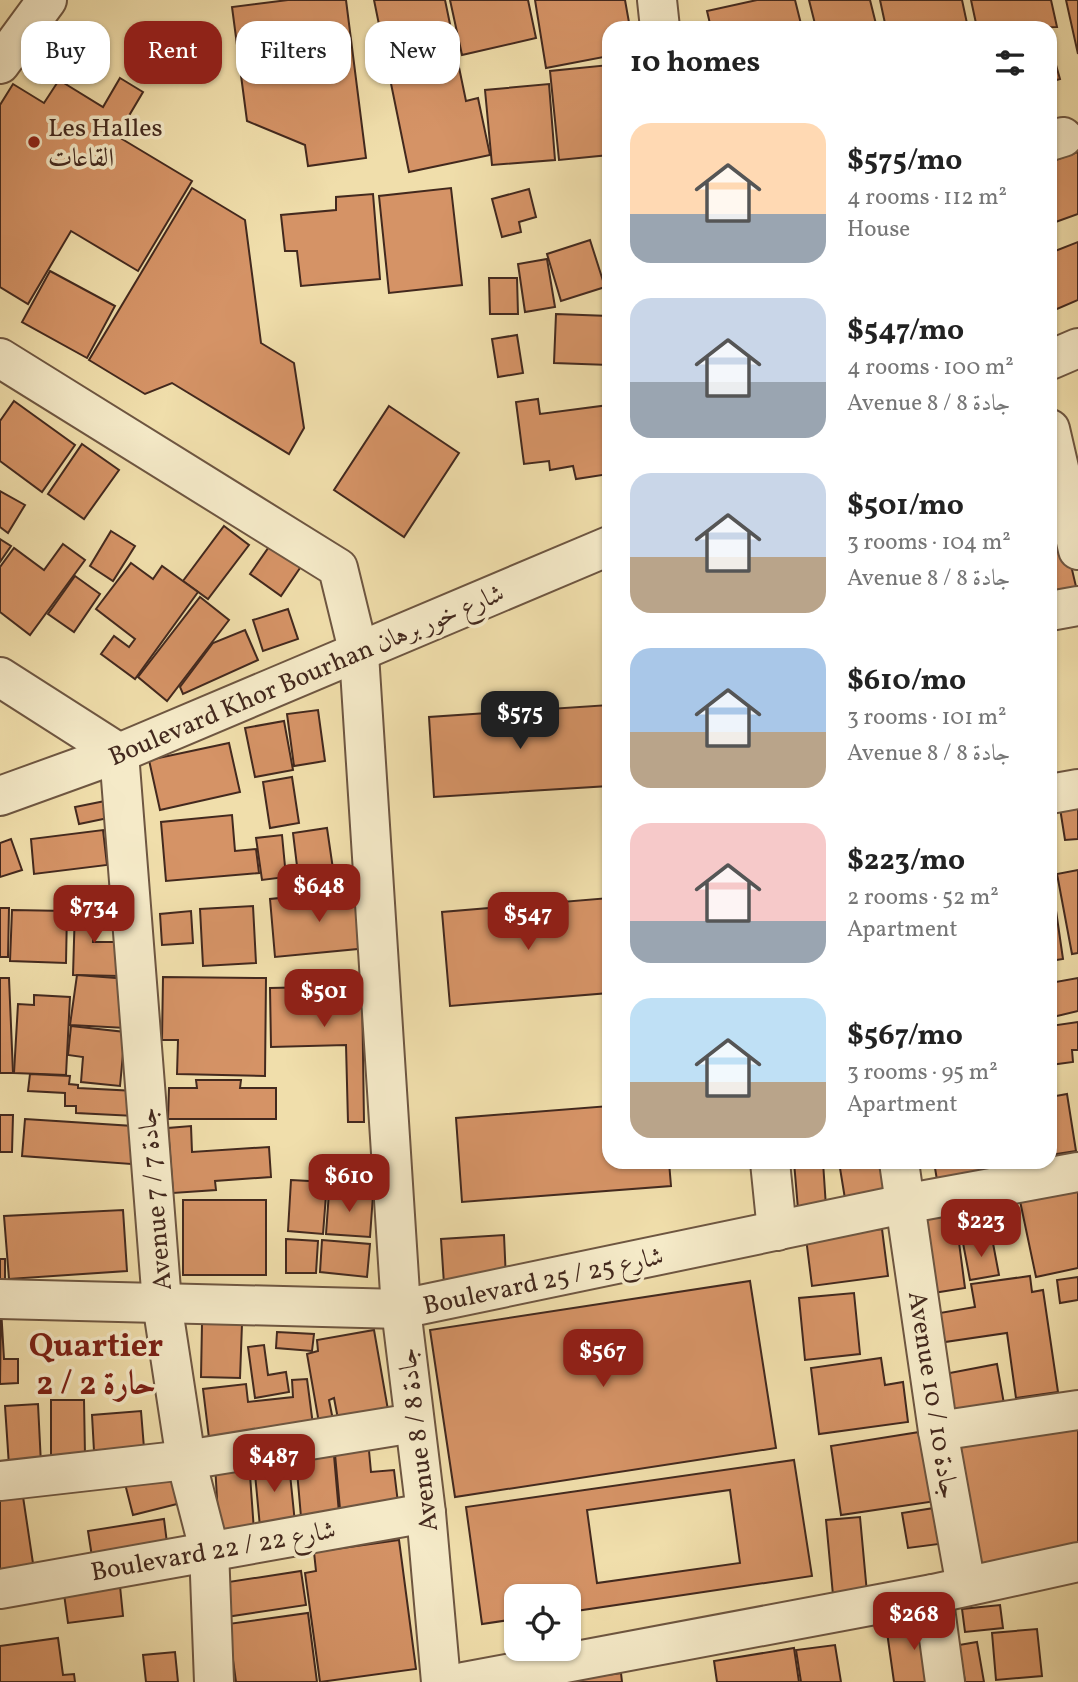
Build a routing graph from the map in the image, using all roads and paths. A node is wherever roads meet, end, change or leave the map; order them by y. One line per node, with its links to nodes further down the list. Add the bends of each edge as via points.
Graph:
1 (47, 0): 4 (street)
2 (657, 0): 3 (street)
3 (659, 21)
4 (0, 64)
5 (1078, 348): 6 (street)
6 (1057, 357)
7 (0, 358): 13 (street, Avenue 8 / جادة 8, via 338,568)
8 (1057, 459): 10 (street)
9 (602, 549): 13 (street, Boulevard Khor Bourhan شارع خور برهان)
10 (1078, 550)
11 (1078, 606): 12 (street)
12 (1057, 610)
13 (359, 654): 15 (street, Boulevard Khor Bourhan شارع خور برهان); 26 (street, Avenue 8 / جادة 8)
14 (0, 677): 15 (street)
15 (119, 753): 18 (street, Boulevard Khor Bourhan شارع خور برهان); 25 (street, Avenue 7 / جادة 7)
16 (1078, 789): 17 (street)
17 (1057, 793)
18 (0, 796)
19 (771, 1169): 23 (street)
20 (900, 1169): 22 (street, Avenue 10 / جادة 10)
21 (1078, 1172): 22 (street, Boulevard 25 / شارع 25)
22 (904, 1203): 23 (street, Boulevard 25 / شارع 25); 29 (street, Avenue 10 / جادة 10)
23 (777, 1231): 26 (street, Boulevard 25 / شارع 25)
24 (0, 1299): 25 (street, Boulevard 25 / شارع 25)
25 (162, 1303): 26 (street, Boulevard 25 / شارع 25); 30 (street, Avenue 7 / جادة 7)
26 (401, 1309): 28 (street, Avenue 8 / جادة 8)
27 (1078, 1410): 29 (street)
28 (414, 1423): 30 (street); 32 (street, Avenue 8 / جادة 8)
29 (938, 1431): 36 (street, Avenue 10 / جادة 10)
30 (186, 1460): 31 (street); 33 (street, Avenue 7 / جادة 7)
31 (0, 1481)
32 (426, 1513): 33 (street, Boulevard 22 / شارع 22); 38 (street, Avenue 8 / جادة 8)
33 (209, 1549): 35 (street, Boulevard 22 / شارع 22); 37 (street, Avenue 7 / جادة 7)
34 (1078, 1562): 36 (street)
35 (0, 1589)
36 (950, 1590): 39 (street); 40 (street, Avenue 10 / جادة 10)
37 (214, 1682)
38 (440, 1682)
39 (464, 1682)
40 (945, 1682)

